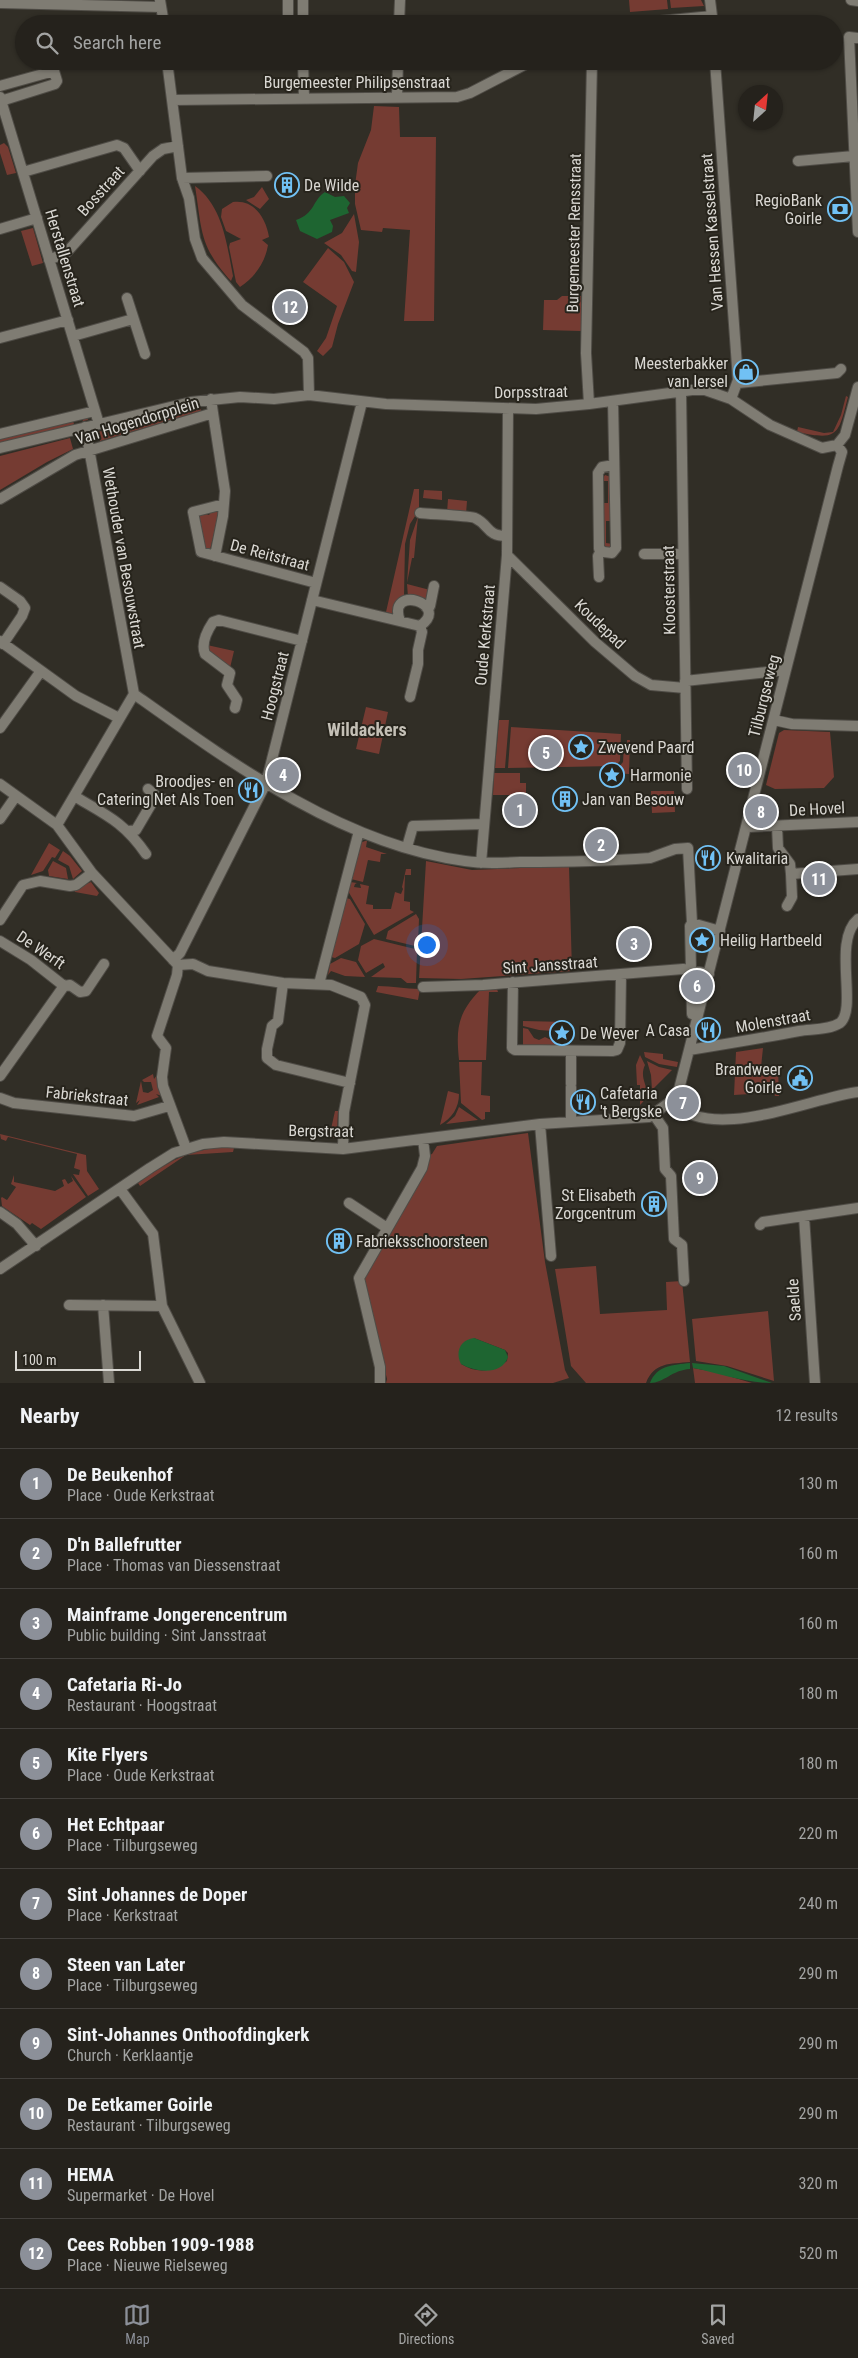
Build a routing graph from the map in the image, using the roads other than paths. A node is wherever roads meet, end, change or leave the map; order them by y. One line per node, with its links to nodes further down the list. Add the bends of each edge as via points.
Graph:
1 (288, 0): 9 (street)
2 (303, 0): 10 (street)
3 (400, 0): 11 (street)
4 (710, 0): 12 (street)
5 (851, 0): 6 (street)
6 (858, 1)
7 (0, 3): 8 (street)
8 (161, 4)
9 (288, 15)
10 (303, 15)
11 (399, 15)
12 (712, 15)
13 (858, 38): 28 (street, via 849,37)
14 (168, 70): 24 (street)
15 (303, 70): 22 (street)
16 (398, 70): 21 (street)
17 (515, 70): 21 (street, Burgemeester Philipsenstraat, via 464,96)
18 (592, 70): 53 (street, Burgemeester Rensstraat, via 586,353)
19 (717, 70): 45 (street, Van Hessen Kasselstraat)
20 (0, 86): 23 (street, Herstallenstraat, via 54,71 57,81)
21 (397, 97): 22 (street, Burgemeester Philipsenstraat)
22 (304, 98): 24 (street, Burgemeester Philipsenstraat)
23 (1, 99): 25 (street, Herstallenstraat)
24 (173, 100): 27 (street)
25 (11, 133): 26 (street); 31 (street, Herstallenstraat)
26 (0, 137)
27 (178, 146): 30 (street, Bosstraat, via 159,151); 33 (street)
28 (854, 156): 29 (street); 36 (street)
29 (798, 162)
30 (140, 171): 31 (street, via 124,148 117,144); 37 (street, Bosstraat, via 67,252)
31 (23, 172): 34 (street, Herstallenstraat)
32 (266, 176): 33 (street)
33 (182, 178): 48 (street, via 197,244 207,266 246,309 304,352 308,358)
34 (37, 218): 35 (street); 37 (street, Herstallenstraat)
35 (0, 229)
36 (858, 232)
37 (50, 260): 40 (street, Herstallenstraat)
38 (126, 298): 39 (street)
39 (133, 319): 41 (street); 43 (street)
40 (68, 320): 41 (street, Herstallenstraat); 42 (street)
41 (73, 336): 55 (street, Herstallenstraat)
42 (0, 338)
43 (145, 354)
44 (841, 369): 45 (street, via 837,373)
45 (738, 383): 50 (street, Van Hessen Kasselstraat)
46 (858, 388): 60 (street, Tilburgseweg, via 845,435)
47 (681, 391): 50 (street, Dorpsstraat, via 705,390); 51 (street, Dorpsstraat); 70 (street, Kloosterstraat)
48 (309, 395): 49 (street, Dorpsstraat, via 274,399); 52 (street, Dorpsstraat)
49 (211, 399): 56 (street, Van Hogendorpplein); 57 (street, Van Hogendorpplein)
50 (732, 399): 60 (street, Dorpsstraat, via 770,424 815,446)
51 (613, 401): 53 (street, Dorpsstraat); 63 (street)
52 (362, 402): 54 (street, Dorpsstraat); 74 (street, Hoogstraat)
53 (588, 404): 54 (street, Dorpsstraat)
54 (508, 409): 67 (street, Oude Kerkstraat)
55 (95, 411): 57 (street, Herstallenstraat); 59 (street, Van Hogendorpplein)
56 (213, 413): 62 (street, Van Hogendorpplein); 65 (street, De Reitstraat, via 225,491)
57 (99, 424): 58 (street, Van Hogendorpplein)
58 (85, 427): 61 (street, Van Hogendorpplein); 62 (street, Wethouder van Besouwstraat)
59 (0, 434)
60 (837, 445): 84 (street, Tilburgseweg, via 842,452)
61 (0, 448)
62 (89, 450): 64 (street, Van Hogendorpplein); 86 (street, Wethouder van Besouwstraat)
63 (614, 465): 68 (street, via 602,467 598,473); 68 (street, via 616,548 612,553)
64 (0, 499)
65 (224, 504): 72 (street, De Reitstraat); 72 (street, De Reitstraat, via 193,512 201,552)
66 (420, 513): 67 (street, via 475,518 496,536)
67 (507, 536): 71 (street, Oude Kerkstraat)
68 (601, 551): 73 (street)
69 (644, 554): 70 (street)
70 (683, 554): 85 (street, Kloosterstraat)
71 (508, 555): 85 (street, Koudepad, via 595,642 635,676 652,685); 103 (street, Oude Kerkstraat)
72 (215, 556): 74 (street, De Reitstraat)
73 (598, 577)
74 (316, 582): 77 (street, Hoogstraat)
75 (434, 586): 78 (street, via 430,606)
76 (0, 587): 82 (street, via 25,608)
77 (312, 600): 79 (street); 81 (street, Hoogstraat)
78 (426, 607): 79 (street, via 419,600 408,600 399,608); 80 (street, via 427,618)
79 (400, 621): 80 (street)
80 (420, 626): 87 (street, via 418,664)
81 (302, 641): 88 (street, via 218,620 213,622 203,649 205,654 230,672 227,686 237,700); 93 (street, Hoogstraat)
82 (2, 642): 83 (street)
83 (41, 670): 89 (street, via 76,696); 92 (street)
84 (786, 670): 85 (street, Koudepad); 90 (street, Tilburgseweg)
85 (685, 684): 96 (street, Kloosterstraat)
86 (134, 694): 89 (street); 93 (street)
87 (410, 697)
88 (235, 708)
89 (119, 718): 98 (street)
90 (774, 720): 91 (street, via 792,724); 105 (street, Tilburgseweg)
91 (858, 726)
92 (0, 728)
93 (266, 783): 107 (street); 121 (street, Hoogstraat)
94 (0, 784): 97 (street)
95 (148, 789): 99 (street)
96 (687, 789)
97 (16, 796): 101 (street); 104 (street)
98 (74, 796): 104 (street); 106 (street)
99 (156, 796): 100 (street); 106 (street, via 136,830)
100 (168, 801)
101 (0, 819)
102 (858, 822): 108 (street, De Hovel)
103 (484, 824): 109 (street, via 413,826); 111 (street, Oude Kerkstraat)
104 (57, 825): 113 (street)
105 (746, 827): 108 (street, De Hovel); 119 (street, Tilburgseweg)
106 (129, 831): 110 (street)
107 (359, 831): 109 (street); 128 (street)
108 (777, 831): 114 (street, De Hovel, via 778,848 790,864)
109 (407, 847): 111 (street)
110 (146, 854)
111 (481, 863): 118 (street, via 642,858 688,848)
112 (858, 869): 114 (street)
113 (92, 873): 117 (street, via 76,885 40,881 23,885); 121 (street)
114 (791, 874): 115 (street, via 792,897)
115 (787, 906)
116 (858, 919): 132 (street, Molenstraat, via 850,927 848,938 850,1017 832,1026)
117 (0, 920)
118 (692, 923): 119 (street); 123 (street)
119 (720, 931): 125 (street, Tilburgseweg)
120 (0, 941): 129 (street, De Werft)
121 (175, 963): 127 (street); 139 (street, via 177,975 158,1036 166,1048 162,1077)
122 (104, 964): 129 (street, De Werft, via 86,991)
123 (691, 970): 124 (street, Sint Jansstraat); 125 (street, Sint Jansstraat); 131 (street, via 692,1014)
124 (620, 974): 126 (street, Sint Jansstraat); 133 (street, via 620,1043 617,1050)
125 (709, 974): 131 (street, Tilburgseweg)
126 (513, 982): 130 (street, Sint Jansstraat); 133 (street, via 512,1048)
127 (283, 984): 128 (street); 135 (street, via 278,1020 272,1026 267,1058 276,1065)
128 (320, 984): 135 (street, via 361,996 365,1005)
129 (64, 986): 134 (street, De Werft)
130 (423, 987)
131 (698, 1015): 132 (street, Tilburgseweg)
132 (689, 1050): 138 (street, Tilburgseweg)
133 (571, 1051): 141 (street)
134 (0, 1076)
135 (350, 1081): 145 (street, via 344,1112)
136 (858, 1092): 138 (street, via 742,1119 704,1118 684,1112)
137 (0, 1098): 139 (street, Fabriekstraat, via 14,1103 134,1116)
138 (673, 1102): 140 (street, Bergstraat)
139 (170, 1106): 144 (street)
140 (654, 1115): 141 (street, Bergstraat); 156 (street, via 663,1128 665,1168 671,1176 674,1239 682,1245)
141 (570, 1122): 142 (street, Bergstraat)
142 (540, 1124): 143 (street, Bergstraat); 154 (street)
143 (423, 1139): 145 (street, Bergstraat); 152 (street, via 422,1168)
144 (186, 1148): 145 (street, Bergstraat, via 224,1142); 146 (street, Bergstraat)
145 (343, 1149)
146 (120, 1189): 153 (street, Bergstraat); 159 (street, via 153,1234)
147 (349, 1203): 152 (street)
148 (858, 1208): 150 (street)
149 (0, 1212): 153 (street, via 17,1224)
150 (804, 1216): 151 (street); 163 (street, Saelde)
151 (760, 1225)
152 (387, 1228): 162 (street, via 358,1278 380,1367)
153 (36, 1246): 155 (street, Bergstraat)
154 (551, 1256)
155 (0, 1269)
156 (684, 1281)
157 (69, 1305): 158 (street)
158 (103, 1306): 159 (street); 160 (street)
159 (162, 1306): 161 (street)
160 (109, 1383)
161 (200, 1383)
162 (380, 1383)
163 (814, 1383)

